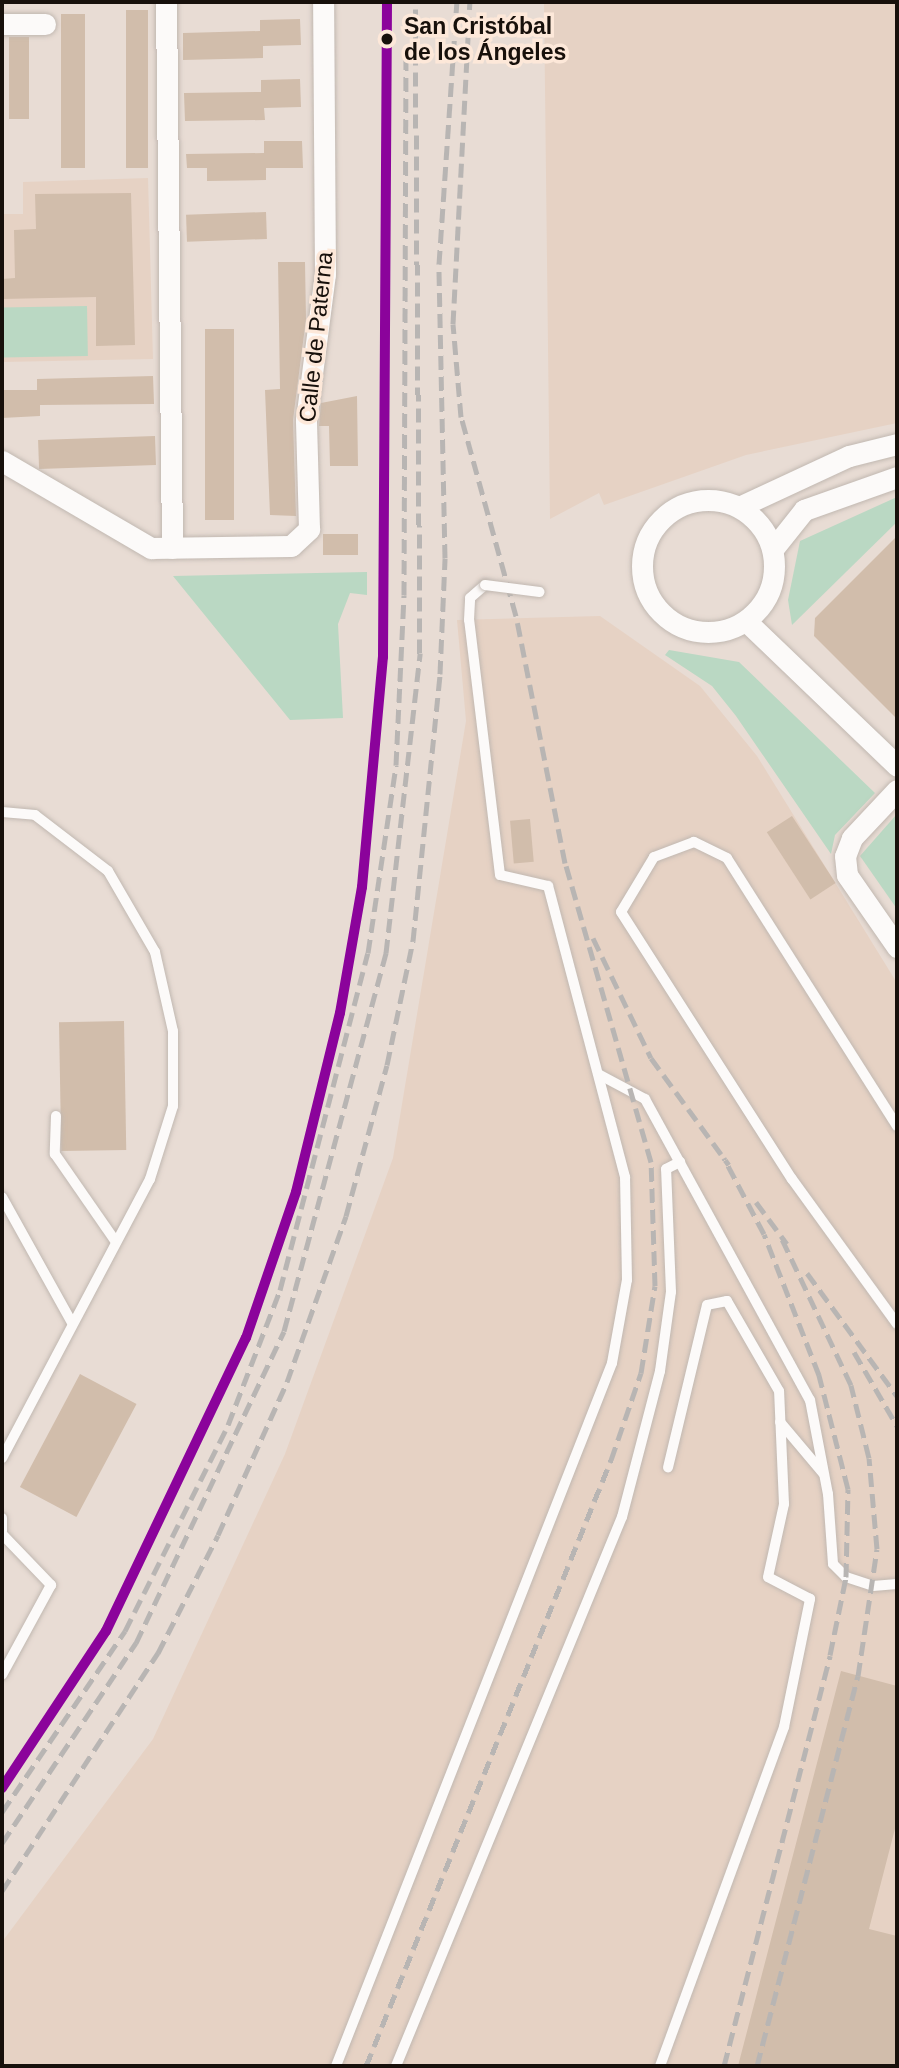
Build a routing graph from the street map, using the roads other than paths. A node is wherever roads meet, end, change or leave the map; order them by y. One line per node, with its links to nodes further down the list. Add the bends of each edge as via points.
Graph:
1 (166, 2): 9 (street)
2 (323, 2): 9 (street, Calle de Paterna, via 326,274 306,421 309,529 291,546)
3 (45, 23): 4 (street)
4 (2, 24)
5 (897, 444): 8 (street, via 849,456)
6 (2, 461): 9 (street, Calle de Paterna, via 151,548)
7 (897, 477): 10 (street, via 804,510)
8 (739, 507): 10 (street, via 760,525); 12 (street, via 698,500 661,518 642,555 641,577 649,598 681,628 715,632)
9 (172, 548)
10 (773, 550): 12 (street, via 771,590)
11 (540, 592): 17 (lane, bridge, via 485,585 470,598 500,874 548,886)
12 (746, 621): 13 (street)
13 (897, 766)
14 (897, 790): 16 (street, via 852,838 845,856 847,875)
15 (2, 811): 22 (lane, via 35,816 108,871 155,952 173,1031 173,1106 150,1179)
16 (897, 947)
17 (600, 1075): 20 (lane, via 645,1099); 33 (lane, via 625,1177 627,1280 612,1363)
18 (56, 1116): 22 (lane, via 55,1154)
19 (897, 1126): 24 (lane, via 727,858 694,842 654,858 621,912 792,1179)
20 (680, 1162): 28 (lane, via 810,1400); 34 (lane, via 666,1169 671,1292 660,1371 622,1517)
21 (2, 1197): 23 (lane)
22 (116, 1242): 23 (lane)
23 (72, 1323): 26 (lane)
24 (897, 1324)
25 (780, 1422): 27 (lane, via 779,1391 750,1333 727,1301 708,1305); 28 (lane); 35 (lane, via 784,1504 768,1577 810,1598 784,1727)
26 (2, 1458)
27 (668, 1467)
28 (825, 1475): 31 (lane, via 833,1564 846,1577 873,1586)
29 (2, 1518): 30 (lane)
30 (2, 1532): 32 (lane, via 51,1586)
31 (897, 1584)
32 (2, 1675)
33 (336, 2066)
34 (396, 2066)
35 (660, 2066)

